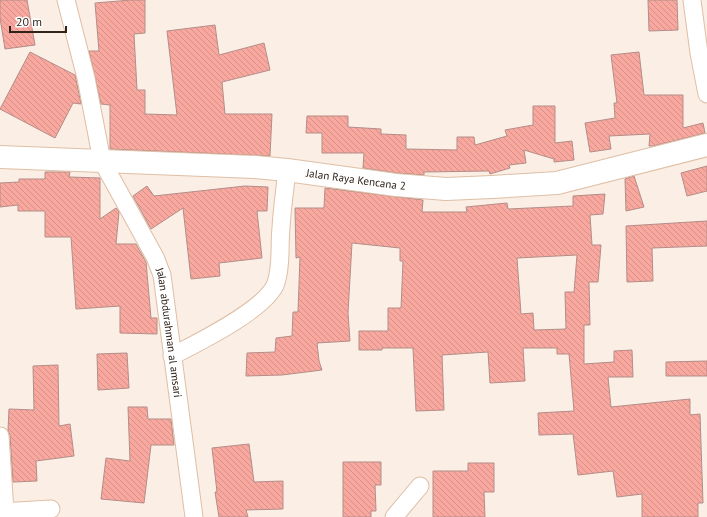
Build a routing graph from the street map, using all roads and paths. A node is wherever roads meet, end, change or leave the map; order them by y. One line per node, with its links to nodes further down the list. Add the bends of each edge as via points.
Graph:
1 (66, 0): 7 (street, via 86,78)
2 (692, 0): 3 (street)
3 (703, 52): 4 (street)
4 (707, 94)
5 (707, 145): 8 (street, Jalan Raya Kencana 2, via 557,182 492,187 446,189 396,185)
6 (0, 157): 7 (street, Jalan Raya Kencana 2)
7 (102, 161): 8 (street, Jalan Raya Kencana 2); 9 (street, Jalan abdurahman al amsari, via 156,257 162,274)
8 (287, 170): 9 (street, via 280,229 280,261 275,284 260,303 237,321)
9 (172, 356): 14 (street, Jalan abdurahman al amsari)
10 (0, 436): 13 (street)
11 (420, 486): 15 (street)
12 (50, 509): 13 (street)
13 (3, 512)
14 (194, 517)
15 (394, 517)

